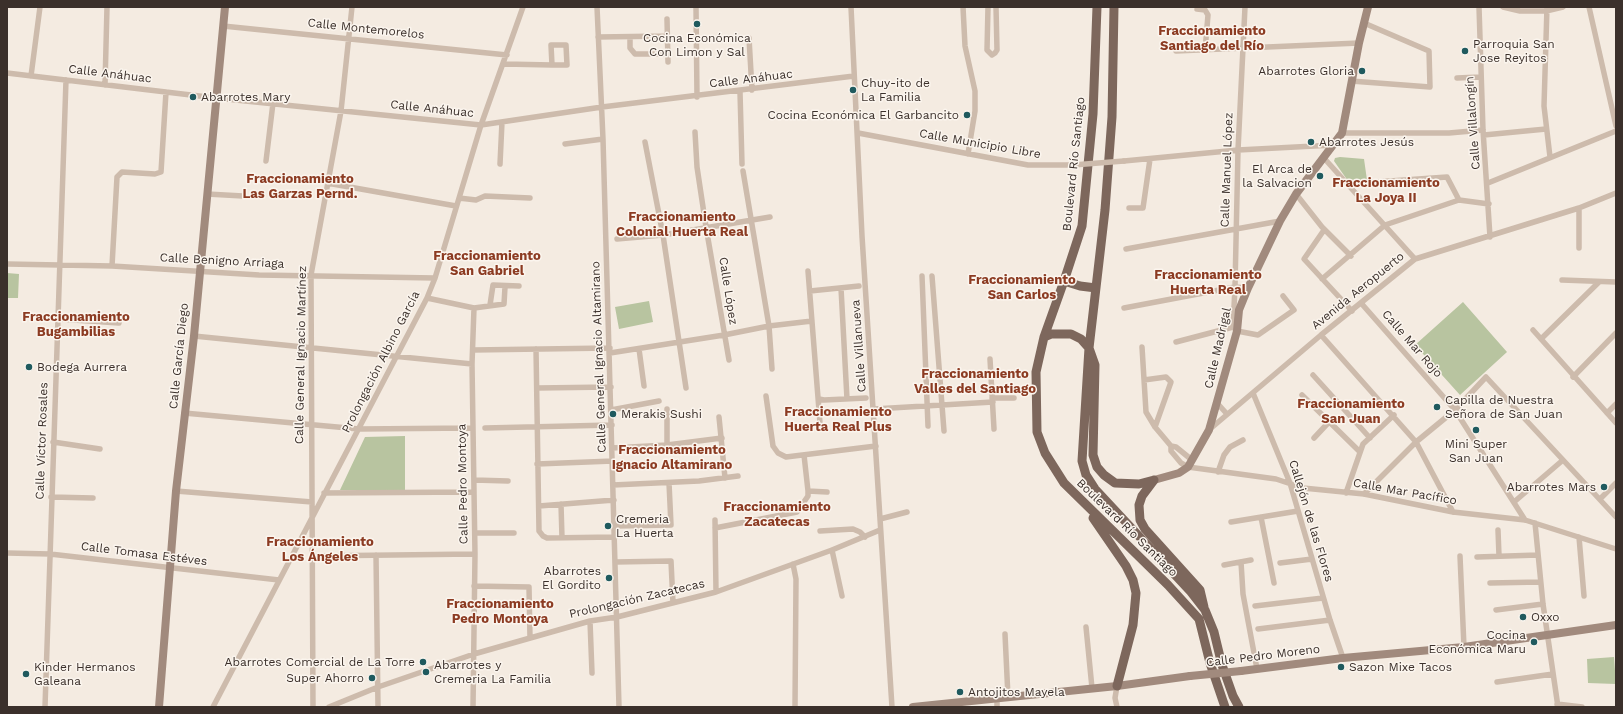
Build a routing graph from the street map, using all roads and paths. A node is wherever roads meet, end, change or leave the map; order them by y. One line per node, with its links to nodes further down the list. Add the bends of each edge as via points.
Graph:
1 (40, 7): 40 (street)
2 (107, 7): 46 (street)
3 (225, 7): 24 (street, Calle García Diego)
4 (352, 7): 28 (street, Calle General Ignacio Martínez)
5 (524, 7): 35 (street, Prolongación Albino García)
6 (597, 7): 26 (street, Calle General Ignacio Altamirano)
7 (696, 7): 50 (street)
8 (851, 7): 41 (street, Calle Villanueva)
9 (963, 7): 69 (street, via 965,46 975,91 975,111)
10 (988, 7): 11 (street, via 987,50 992,55 997,50)
11 (996, 7)
12 (1097, 7): 116 (main road, Boulevard Río Santiago, via 1093,114 1082,226)
13 (1114, 7): 124 (main road, Boulevard Río Santiago, via 1112,124)
14 (1245, 7): 31 (street, Calle Manuel López)
15 (1368, 7): 23 (street, Calle Madrigal)
16 (1479, 7): 42 (street, Calle Villalongín)
17 (1503, 7): 21 (street, via 1520,11)
18 (1563, 7): 21 (street)
19 (1589, 7): 57 (street)
20 (1197, 9): 32 (street, via 1205,10 1208,15)
21 (1546, 9): 58 (street)
22 (666, 18): 25 (street)
23 (1364, 23): 30 (street, Calle Madrigal); 45 (street, via 1429,51 1430,88)
24 (223, 26): 28 (street, Calle Montemorelos); 51 (street, Calle García Diego)
25 (667, 36): 27 (street); 34 (street)
26 (598, 37): 27 (street); 53 (street, Calle General Ignacio Altamirano)
27 (630, 37): 34 (street, via 630,48 635,54)
28 (348, 38): 35 (street, Calle Montemorelos); 54 (street, Calle General Ignacio Martínez)
29 (749, 38): 47 (street)
30 (1359, 43): 31 (street); 45 (street, Calle Madrigal)
31 (1243, 50): 32 (street); 68 (street, Calle Manuel López)
32 (1205, 51): 33 (street)
33 (1176, 52)
34 (668, 54): 36 (street)
35 (507, 55): 37 (street, Prolongación Albino García)
36 (668, 62)
37 (504, 64): 38 (street); 56 (street, Prolongación Albino García)
38 (552, 65): 38 (street, via 552,45 566,45 567,65)
39 (7, 73): 40 (street, Calle Anáhuac)
40 (31, 76): 44 (street, Calle Anáhuac)
41 (854, 76): 47 (street, Calle Anáhuac); 62 (street, Calle Villanueva)
42 (1480, 77): 43 (street); 61 (street, Calle Villalongín)
43 (1456, 78)
44 (66, 80): 46 (street, Calle Anáhuac); 106 (street, Calle Víctor Rosales)
45 (1351, 81): 63 (street, Calle Madrigal)
46 (105, 85): 48 (street, Calle Anáhuac)
47 (752, 90): 49 (street, Calle Anáhuac)
48 (166, 92): 51 (street, Calle Anáhuac); 107 (street, via 160,172 122,172 118,177)
49 (740, 92): 50 (street, Calle Anáhuac); 75 (street)
50 (698, 97): 53 (street, Calle Anáhuac)
51 (216, 98): 52 (street, Calle Anáhuac); 81 (street, Calle García Diego)
52 (274, 103): 54 (street, Calle Anáhuac); 73 (street)
53 (602, 107): 55 (street, Calle Anáhuac); 64 (street, Calle General Ignacio Altamirano)
54 (341, 111): 56 (street, Calle Anáhuac); 77 (street, Calle General Ignacio Martínez)
55 (502, 122): 56 (street, Calle Anáhuac); 74 (street)
56 (481, 126): 84 (street, Prolongación Albino García)
57 (1616, 126)
58 (1546, 128): 61 (street); 70 (street)
59 (1616, 131): 70 (street)
60 (695, 132): 95 (street, Calle López)
61 (1484, 132): 63 (street); 78 (street, Calle Villalongín)
62 (858, 133): 69 (street, Calle Municipio Libre); 182 (street, Calle Villanueva)
63 (1342, 133): 67 (street, Calle Madrigal)
64 (603, 139): 66 (street); 156 (street, Calle General Ignacio Altamirano)
65 (645, 142): 98 (street)
66 (565, 144)
67 (1334, 145): 68 (street, Calle Municipio Libre); 71 (street, Calle Madrigal)
68 (1238, 150): 72 (street, Calle Municipio Libre); 96 (street, Calle Manuel López)
69 (968, 154): 72 (street, Calle Municipio Libre, bridge, via 1028,165 1073,165)
70 (1550, 157): 78 (street)
71 (1323, 158): 79 (street); 82 (street, Calle Madrigal)
72 (1150, 159): 89 (street, via 1143,208)
73 (266, 161)
74 (500, 164)
75 (742, 164)
76 (743, 171): 92 (street)
77 (328, 183): 88 (street); 110 (street, Calle General Ignacio Martínez)
78 (1488, 183): 87 (street, Calle Villalongín)
79 (1347, 184): 86 (street, via 1447,177); 94 (street)
80 (1616, 193): 90 (street, Avenida Aeropuerto)
81 (207, 194): 83 (street); 108 (street, Calle García Diego)
82 (1296, 194): 93 (street, Calle Madrigal); 97 (street)
83 (242, 196)
84 (459, 198): 85 (street); 88 (street, Prolongación Albino García)
85 (530, 198)
86 (1459, 200): 87 (street); 94 (street)
87 (1489, 204): 99 (street, Calle Villalongín)
88 (456, 206): 113 (street, Prolongación Albino García)
89 (1129, 208)
90 (1579, 208): 99 (street, Avenida Aeropuerto); 101 (street)
91 (770, 217): 92 (street)
92 (752, 220): 95 (street); 137 (street)
93 (1280, 221): 96 (street); 125 (street, Calle Madrigal)
94 (1385, 225): 103 (street); 104 (street)
95 (706, 227): 98 (street); 143 (street, Calle López)
96 (1236, 228): 102 (street); 122 (street, Calle Manuel López)
97 (1324, 230): 103 (street); 114 (street, via 1304,259)
98 (663, 235): 100 (street); 149 (street)
99 (1490, 237): 104 (street, Avenida Aeropuerto)
100 (617, 239)
101 (1580, 248)
102 (1126, 249)
103 (1351, 256): 114 (street)
104 (1415, 259): 129 (street, Avenida Aeropuerto)
105 (7, 264): 106 (street, Calle Benigno Arriaga)
106 (60, 264): 107 (street, Calle Benigno Arriaga); 134 (street, Calle Víctor Rosales)
107 (112, 266): 108 (street, Calle Benigno Arriaga)
108 (200, 270): 110 (street, Calle Benigno Arriaga, via 259,276); 145 (street, Calle García Diego)
109 (808, 272): 126 (street)
110 (311, 275): 113 (street, Calle Benigno Arriaga); 152 (street, Calle General Ignacio Martínez)
111 (922, 276): 141 (street)
112 (932, 276): 140 (street)
113 (435, 278): 128 (street, Prolongación Albino García)
114 (1322, 279): 133 (street)
115 (1562, 280): 117 (street)
116 (1064, 281): 124 (main road); 146 (main road, Boulevard Río Santiago)
117 (1599, 282): 118 (street); 147 (street)
118 (1616, 282)
119 (519, 286): 121 (street)
120 (859, 286): 123 (street)
121 (505, 287): 130 (street, via 504,304); 130 (street, via 493,285)
122 (1235, 287): 125 (street); 132 (street); 138 (street, Calle Manuel López)
123 (841, 288): 126 (street); 175 (street)
124 (1096, 288): 151 (main road, Boulevard Río Santiago)
125 (1248, 288): 138 (street, Calle Madrigal)
126 (810, 291): 135 (street)
127 (1283, 296): 138 (street, via 1294,310 1258,335)
128 (428, 298): 131 (street); 157 (street, Prolongación Albino García)
129 (1361, 303): 133 (street, Avenida Aeropuerto); 185 (street, Calle Mar Rojo)
130 (490, 305): 131 (street)
131 (474, 308): 155 (street, Calle Pedro Montoya)
132 (1124, 308)
133 (1352, 311): 144 (street, Avenida Aeropuerto)
134 (58, 319): 136 (street); 209 (street, Calle Víctor Rosales)
135 (812, 321): 137 (street); 172 (street)
136 (119, 323)
137 (769, 326): 143 (street); 161 (street)
138 (1235, 329): 148 (street); 178 (street, Calle Madrigal)
139 (1533, 330): 147 (street)
140 (936, 332): 141 (street); 180 (street)
141 (924, 333): 181 (street)
142 (1616, 333): 163 (street)
143 (724, 335): 149 (street); 159 (street, Calle López)
144 (1321, 335): 169 (street, Avenida Aeropuerto); 189 (street)
145 (194, 336): 152 (street); 186 (street, Calle García Diego)
146 (1044, 337): 151 (main road, via 1051,334 1071,334); 247 (main road, Boulevard Río Santiago, via 1036,372 1037,432 1045,453 1064,483)
147 (1541, 339): 163 (street)
148 (1176, 342)
149 (679, 343): 154 (street); 168 (street)
150 (1142, 347): 164 (street)
151 (1090, 348): 226 (main road, via 1095,365 1093,455 1097,467 1116,483 1139,484); 301 (main road, Boulevard Río Santiago, via 1082,445 1082,461 1086,475 1095,489)
152 (310, 349): 157 (street); 194 (street, Calle General Ignacio Martínez)
153 (536, 349): 155 (street); 156 (street); 167 (street)
154 (639, 349): 156 (street); 165 (street)
155 (473, 350): 160 (street, Calle Pedro Montoya)
156 (610, 350): 166 (street, Calle General Ignacio Altamirano)
157 (396, 356): 160 (street); 199 (street, Prolongación Albino García)
158 (990, 359): 176 (street)
159 (729, 360)
160 (472, 364): 200 (street, Calle Pedro Montoya)
161 (772, 369)
162 (1313, 375): 207 (street)
163 (1573, 377): 187 (street)
164 (1144, 380): 198 (street, via 1146,412); 198 (street, via 1166,377 1171,382)
165 (644, 386)
166 (611, 387): 167 (street); 183 (street, Calle General Ignacio Altamirano)
167 (537, 388): 196 (street)
168 (686, 388)
169 (1252, 394): 188 (street, Avenida Aeropuerto); 229 (street, Callejón de las Flores)
170 (1302, 395): 191 (street)
171 (766, 396): 217 (street, via 773,446 778,454 786,457)
172 (819, 398): 175 (street); 192 (street)
173 (866, 398): 175 (street)
174 (1014, 398): 176 (street)
175 (847, 399)
176 (992, 400): 180 (street); 202 (street)
177 (659, 401): 183 (street)
178 (1217, 403): 188 (street); 203 (street, Calle Madrigal)
179 (1616, 404): 187 (street)
180 (942, 405): 181 (street); 204 (street)
181 (926, 406): 182 (street); 197 (street)
182 (874, 409): 212 (street, Calle Villanueva)
183 (611, 410): 195 (street, Calle General Ignacio Altamirano)
184 (667, 410): 211 (street)
185 (1455, 410): 210 (street); 218 (street, via 1486,377); 244 (street, Calle Mar Rojo)
186 (184, 413): 194 (street); 232 (street, Calle García Diego)
187 (1607, 413): 193 (street)
188 (1227, 414): 203 (street, Avenida Aeropuerto)
189 (1394, 415): 207 (street); 210 (street)
190 (719, 417): 205 (street)
191 (1329, 422): 206 (street); 216 (street)
192 (820, 423)
193 (1616, 423)
194 (310, 424): 199 (street); 243 (street, Calle General Ignacio Martínez)
195 (612, 425): 196 (street); 214 (street, Calle General Ignacio Altamirano)
196 (537, 426): 201 (street); 221 (street)
197 (928, 426)
198 (1155, 427): 213 (street)
199 (359, 428): 200 (street); 236 (street, Prolongación Albino García)
200 (473, 428): 225 (street, Calle Pedro Montoya)
201 (485, 428)
202 (994, 429)
203 (1209, 430): 220 (street, Calle Madrigal)
204 (944, 431)
205 (722, 438): 211 (street); 224 (street)
206 (1314, 438)
207 (1370, 438): 216 (street)
208 (1243, 440): 222 (street, via 1230,447)
209 (53, 442): 215 (street); 239 (street, Calle Víctor Rosales)
210 (1416, 442): 238 (street); 250 (street)
211 (667, 445): 214 (street)
212 (876, 446): 217 (street); 254 (street, Calle Villanueva)
213 (1171, 446): 220 (street, via 1176,447); 220 (street, via 1171,451 1181,463)
214 (612, 448): 219 (street, Calle General Ignacio Altamirano)
215 (100, 449)
216 (1359, 451): 237 (street)
217 (804, 455): 233 (street)
218 (1563, 460): 241 (street); 244 (street)
219 (613, 462): 221 (street); 231 (street, Calle General Ignacio Altamirano)
220 (1190, 463): 222 (street, Calle Mar Pacífico); 226 (street, via 1179,473)
221 (537, 464): 246 (street)
222 (1218, 472): 229 (street, Calle Mar Pacífico)
223 (738, 476): 224 (street)
224 (725, 478): 228 (street)
225 (474, 480): 227 (street); 234 (street, Calle Pedro Montoya)
226 (1154, 480): 301 (main road, via 1138,505 1140,520 1144,529 1200,590)
227 (508, 481)
228 (669, 483): 231 (street); 259 (street, via 671,525)
229 (1290, 483): 237 (street, Calle Mar Pacífico, via 1303,488); 248 (street, Callejón de las Flores)
230 (1616, 483): 241 (street)
231 (613, 485): 242 (street, Calle General Ignacio Altamirano)
232 (176, 491): 243 (street); 288 (street, Calle García Diego)
233 (808, 491): 235 (street); 260 (street, via 808,496 797,512)
234 (474, 492): 236 (street); 264 (street, Calle Pedro Montoya)
235 (827, 492)
236 (324, 493): 251 (street, Prolongación Albino García)
237 (1346, 493): 238 (street, Calle Mar Pacífico)
238 (1364, 494): 250 (street, Calle Mar Pacífico)
239 (51, 497): 240 (street); 273 (street, Calle Víctor Rosales)
240 (93, 498)
241 (1600, 498): 253 (street)
242 (614, 500): 245 (street); 259 (street, Calle General Ignacio Altamirano)
243 (312, 502): 251 (street, Calle General Ignacio Martínez)
244 (1514, 502): 256 (street, Calle Mar Rojo)
245 (561, 504): 246 (street); 269 (street)
246 (539, 506): 269 (street, via 539,531 547,538)
247 (1087, 508): 319 (main road, via 1126,566 1136,593 1133,625); 338 (main road, Boulevard Río Santiago, via 1168,585 1199,619)
248 (1298, 511): 252 (street); 281 (street, Callejón de las Flores)
249 (906, 512): 254 (street)
250 (1453, 512): 256 (street, Calle Mar Pacífico)
251 (313, 514): 277 (street, Calle General Ignacio Martínez); 289 (street, Prolongación Albino García)
252 (1260, 517): 257 (street); 291 (street)
253 (1616, 517)
254 (880, 519): 261 (street, Calle Villanueva)
255 (715, 520): 260 (street)
256 (1525, 520): 258 (street, Calle Mar Pacífico)
257 (1231, 522)
258 (1535, 523): 268 (street, Calle Mar Pacífico); 276 (street)
259 (615, 526): 266 (street, Calle General Ignacio Altamirano)
260 (715, 528): 294 (street)
261 (880, 530): 267 (street, Prolongación Zacatecas); 334 (street, Calle Villanueva)
262 (1498, 530): 279 (street)
263 (820, 531): 267 (street, via 853,529)
264 (474, 533): 265 (street); 274 (street, Calle Pedro Montoya)
265 (514, 533)
266 (615, 537): 269 (street); 283 (street, Calle General Ignacio Altamirano)
267 (865, 537): 271 (street, Prolongación Zacatecas)
268 (1579, 537): 270 (street, Calle Mar Pacífico); 296 (street)
269 (562, 538)
270 (1616, 549)
271 (832, 550): 286 (street, Prolongación Zacatecas); 295 (street)
272 (7, 553): 273 (street, Calle Tomasa Estéves)
273 (50, 554): 288 (street, Calle Tomasa Estéves); 325 (street, Calle Víctor Rosales)
274 (475, 554): 275 (street); 293 (street, Calle Pedro Montoya)
275 (376, 555): 277 (street); 320 (street)
276 (1538, 555): 279 (street); 290 (street)
277 (312, 556): 328 (street, Calle General Ignacio Martínez)
278 (1460, 556): 312 (street)
279 (1499, 556): 280 (street)
280 (1477, 557)
281 (1312, 558): 285 (street); 297 (street, Callejón de las Flores)
282 (1251, 560): 284 (street)
283 (616, 562): 298 (street, via 671,561); 303 (street, Calle General Ignacio Altamirano)
284 (1241, 562): 287 (street); 315 (street, via 1243,594)
285 (1280, 563)
286 (793, 564): 294 (street, Prolongación Zacatecas); 333 (street, via 796,579)
287 (1224, 565)
288 (170, 569): 289 (street, Calle Tomasa Estéves); 326 (street, Calle García Diego)
289 (279, 580): 327 (street, Prolongación Albino García)
290 (1540, 582): 292 (street); 299 (street)
291 (1274, 583)
292 (1490, 583)
293 (474, 586): 311 (street, via 529,587); 313 (street, Calle Pedro Montoya)
294 (716, 592): 298 (street, Prolongación Zacatecas)
295 (842, 596)
296 (1584, 596)
297 (1323, 598): 300 (street); 305 (street, Callejón de las Flores)
298 (674, 603): 303 (street, Prolongación Zacatecas)
299 (1543, 604): 302 (street); 310 (street)
300 (1255, 606)
301 (1205, 610): 339 (main road, Boulevard Río Santiago, via 1214,632 1224,671)
302 (1496, 610)
303 (617, 617): 304 (street, Prolongación Zacatecas); 332 (street, Calle General Ignacio Altamirano)
304 (590, 620): 311 (street, Prolongación Zacatecas); 316 (street)
305 (1330, 620): 308 (street); 314 (street, Callejón de las Flores)
306 (1616, 625): 310 (street, Calle Pedro Moreno)
307 (1086, 627): 321 (street)
308 (1258, 629)
309 (1005, 634): 322 (street)
310 (1547, 636): 312 (street, Calle Pedro Moreno); 317 (street)
311 (530, 638): 313 (street, Prolongación Zacatecas)
312 (1464, 647): 314 (street, Calle Pedro Moreno)
313 (474, 654): 320 (street, Prolongación Zacatecas); 331 (street, Calle Pedro Montoya)
314 (1343, 658): 315 (street, Calle Pedro Moreno)
315 (1257, 669): 319 (street, Calle Pedro Moreno, bridge)
316 (592, 673)
317 (1553, 674): 318 (street); 324 (street)
318 (1497, 682)
319 (1117, 686): 321 (street, Calle Pedro Moreno); 337 (street)
320 (378, 687): 329 (street, Prolongación Zacatecas); 330 (street)
321 (1092, 688): 322 (street, Calle Pedro Moreno)
322 (1008, 697): 323 (street, Calle Pedro Moreno)
323 (997, 698): 335 (street, Calle Pedro Moreno); 336 (street)
324 (1558, 705): 340 (street)
325 (45, 707)
326 (159, 707)
327 (213, 707)
328 (313, 707)
329 (329, 707)
330 (378, 707)
331 (473, 707)
332 (619, 707)
333 (795, 707)
334 (892, 707)
335 (913, 707)
336 (997, 707)
337 (1117, 707)
338 (1225, 707)
339 (1239, 707)
340 (1582, 707)

